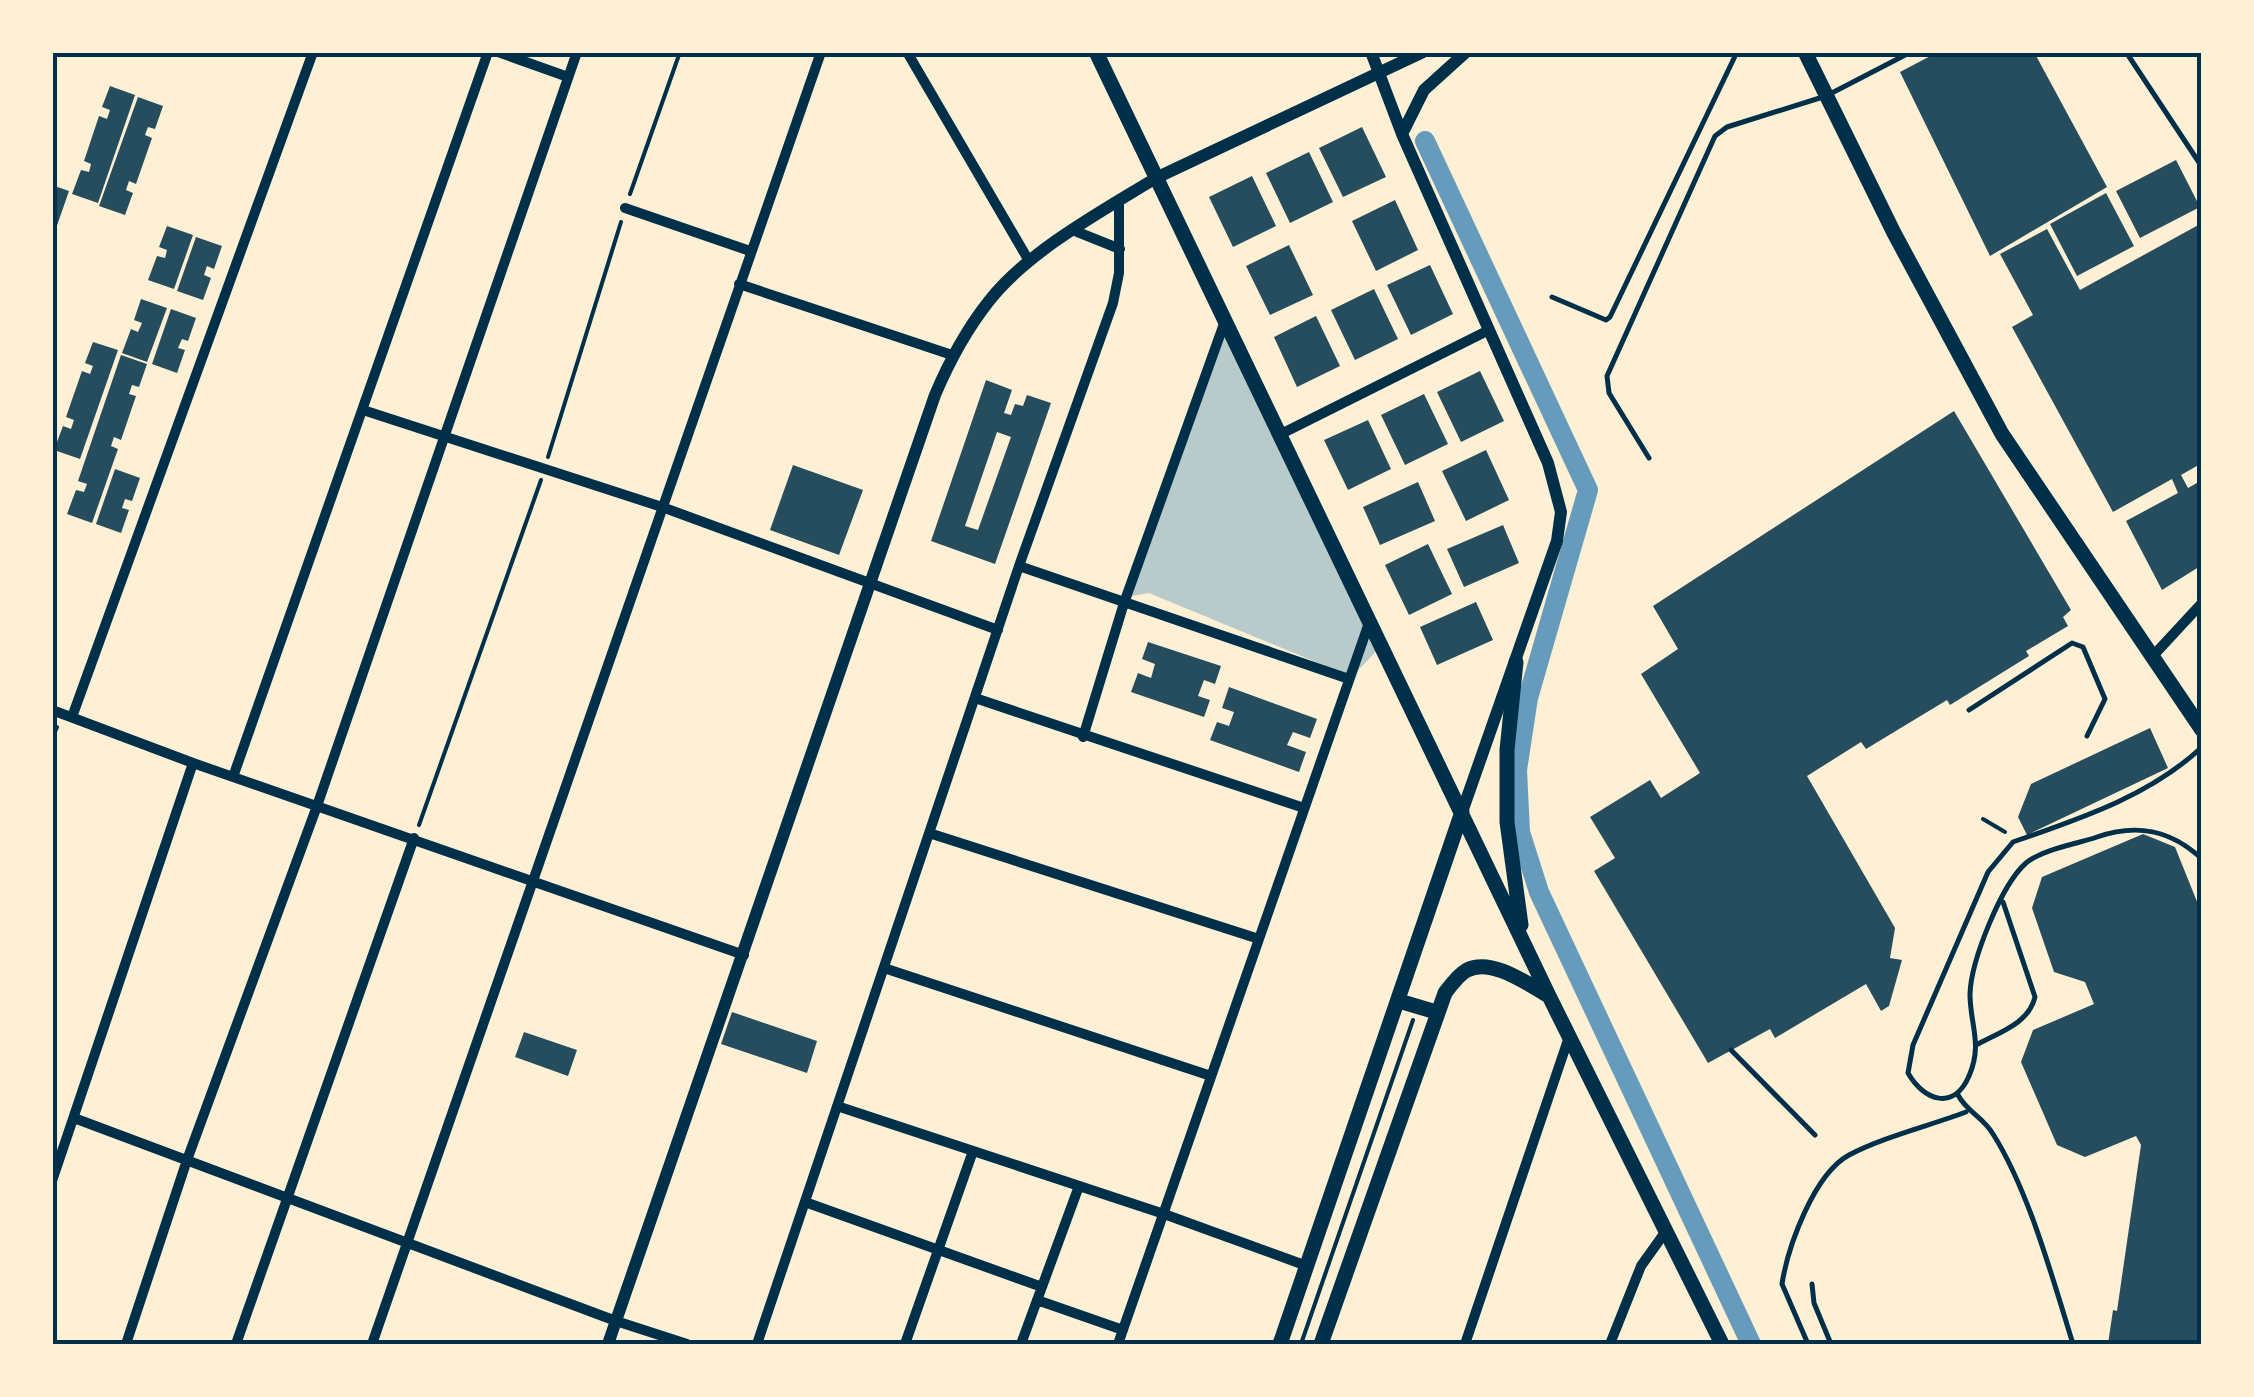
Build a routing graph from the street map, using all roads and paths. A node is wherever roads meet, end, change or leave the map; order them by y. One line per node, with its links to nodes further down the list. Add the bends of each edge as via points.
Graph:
1 (313, 52): 51 (street)
2 (488, 52): 33 (street)
3 (498, 52): 17 (street)
4 (577, 52): 17 (street)
5 (680, 52): 23 (path)
6 (821, 52): 26 (street)
7 (907, 52): 27 (street)
8 (1096, 52): 21 (main road)
9 (1371, 52): 16 (street)
10 (1423, 52): 16 (street)
11 (1466, 52): 19 (street, via 1424,90)
12 (1737, 52): 29 (lane, via 1610,317)
13 (1805, 52): 18 (main road)
14 (1911, 52): 18 (lane)
15 (2126, 52): 20 (lane)
16 (1378, 75): 19 (street); 21 (street)
17 (568, 77): 35 (street)
18 (1826, 96): 36 (lane, via 1726,126 1715,136 1606,376 1609,394); 45 (main road, via 2002,434)
19 (1402, 134): 31 (street)
20 (2202, 167)
21 (1156, 178): 22 (street); 30 (main road)
22 (1119, 201): 24 (street); 25 (street)
23 (626, 208): 26 (street); 37 (path)
24 (1075, 230): 25 (street); 27 (street)
25 (1120, 248): 39 (street, via 1113,303)
26 (750, 251): 28 (street)
27 (1029, 262): 32 (street, via 990,299)
28 (739, 284): 32 (street); 38 (street)
29 (1552, 297)
30 (1225, 320): 34 (main road); 41 (street)
31 (1489, 330): 34 (street); 46 (street, via 1548,463 1561,512)
32 (952, 355): 40 (street)
33 (363, 410): 35 (street); 57 (street)
34 (1281, 434): 43 (main road)
35 (447, 435): 37 (street); 58 (street)
36 (1650, 458)
37 (544, 469): 38 (street); 62 (path)
38 (662, 507): 40 (street); 64 (street)
39 (1020, 566): 41 (street); 44 (street)
40 (870, 584): 44 (street); 68 (street)
41 (1124, 603): 47 (street); 53 (street)
42 (2202, 603): 45 (street)
43 (1370, 622): 47 (street); 60 (main road)
44 (998, 630): 48 (street)
45 (2152, 657): 52 (main road)
46 (1516, 662): 60 (street); 67 (main road, via 1506,822)
47 (1349, 679): 59 (street)
48 (975, 698): 53 (street); 61 (street)
49 (52, 710): 51 (street)
50 (1969, 710): 54 (lane, via 2077,644 2105,698)
51 (72, 717): 56 (street)
52 (2202, 730)
53 (1083, 736): 59 (street)
54 (2088, 736)
55 (2202, 748): 78 (lane, via 2148,788 2013,842 1988,872 1909,1057 1916,1088 1948,1099)
56 (193, 763): 57 (street); 81 (street)
57 (233, 777): 58 (street)
58 (318, 806): 62 (street); 84 (street)
59 (1304, 808): 66 (street)
60 (1462, 812): 67 (main road); 71 (main road)
61 (930, 833): 66 (street); 69 (street)
62 (414, 838): 64 (street); 87 (street)
63 (2202, 860): 65 (lane, via 2157,831 2116,830 2029,860)
64 (532, 882): 68 (street); 91 (street)
65 (2002, 899): 75 (lane, via 1972,969); 75 (lane, via 2036,997 2023,1019)
66 (1259, 939): 77 (street)
67 (1524, 943): 70 (main road)
68 (744, 956): 97 (street)
69 (884, 968): 77 (street); 79 (street)
70 (1549, 996): 73 (main road, via 1497,970 1478,968 1455,981); 74 (main road)
71 (1399, 1001): 72 (main road); 93 (main road)
72 (1418, 1006): 73 (main road); 109 (path)
73 (1436, 1012): 110 (main road)
74 (1570, 1036): 90 (main road); 111 (street)
75 (1978, 1044): 78 (lane)
76 (1731, 1050): 82 (lane)
77 (1212, 1076): 89 (street)
78 (1958, 1095): 80 (lane)
79 (837, 1106): 83 (street); 88 (street)
80 (1966, 1112): 114 (lane, via 1848,1156 1829,1171 1797,1234 1782,1284); 116 (lane, via 1992,1131 2014,1178)
81 (74, 1118): 84 (street); 85 (street)
82 (1816, 1136)
83 (973, 1151): 86 (street); 92 (street)
84 (187, 1160): 87 (street); 99 (street)
85 (52, 1181)
86 (1079, 1186): 89 (street); 95 (street)
87 (286, 1198): 91 (street); 100 (street)
88 (806, 1202): 92 (street); 104 (street)
89 (1164, 1214): 93 (street); 98 (street)
90 (1666, 1231): 112 (street, via 1640,1266); 113 (main road)
91 (407, 1243): 97 (street); 101 (street)
92 (938, 1252): 95 (street); 105 (street)
93 (1307, 1266): 108 (main road)
94 (1812, 1284): 115 (lane)
95 (1042, 1287): 96 (street)
96 (1038, 1300): 98 (street); 106 (street)
97 (616, 1322): 102 (street); 103 (street)
98 (1123, 1330): 107 (street)
99 (126, 1344)
100 (236, 1344)
101 (372, 1344)
102 (608, 1344)
103 (687, 1344)
104 (757, 1344)
105 (905, 1344)
106 (1022, 1344)
107 (1118, 1344)
108 (1280, 1344)
109 (1301, 1344)
110 (1321, 1344)
111 (1465, 1344)
112 (1610, 1344)
113 (1722, 1344)
114 (1807, 1344)
115 (1832, 1344)
116 (2073, 1344)

